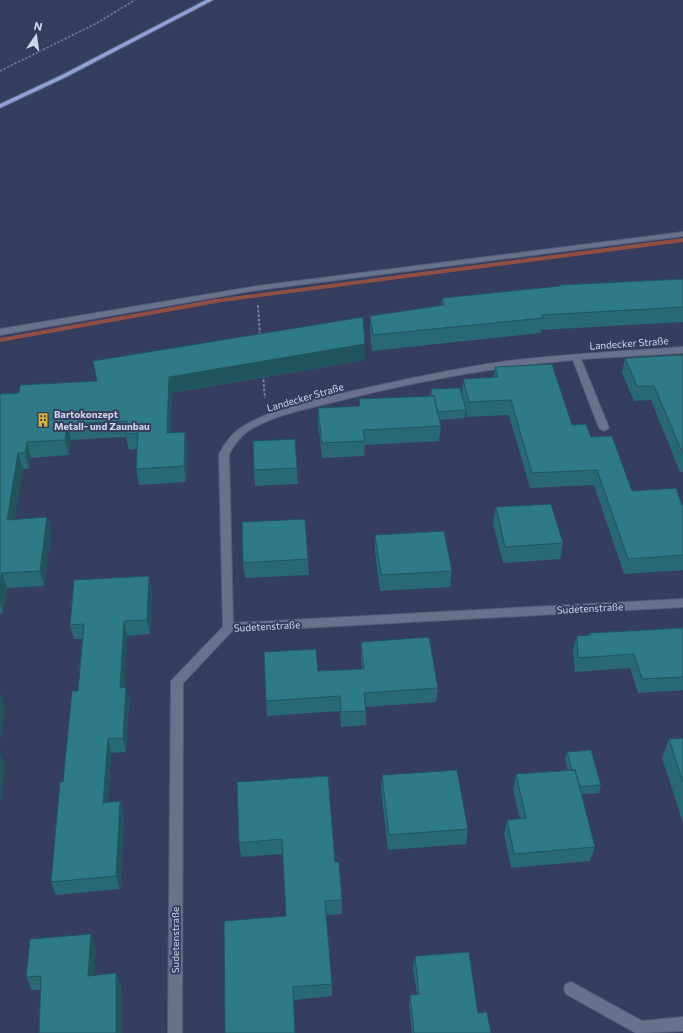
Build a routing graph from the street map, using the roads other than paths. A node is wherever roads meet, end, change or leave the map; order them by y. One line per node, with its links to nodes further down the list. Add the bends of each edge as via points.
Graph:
1 (210, 0): 2 (main road, via 64,76)
2 (0, 106)
3 (683, 234): 4 (street, via 258,288)
4 (0, 332)
5 (683, 350): 6 (street, Landecker Straße)
6 (576, 357): 7 (street, Landecker Straße); 9 (street, Landecker Straße, via 444,374 328,401 266,418 246,428 232,439 224,454)
7 (604, 428)
8 (683, 603): 9 (street, Sudetenstraße)
9 (228, 628): 12 (street, Sudetenstraße, via 177,681)
10 (571, 989): 11 (street, via 641,1028)
11 (683, 1024)
12 (175, 1033)

